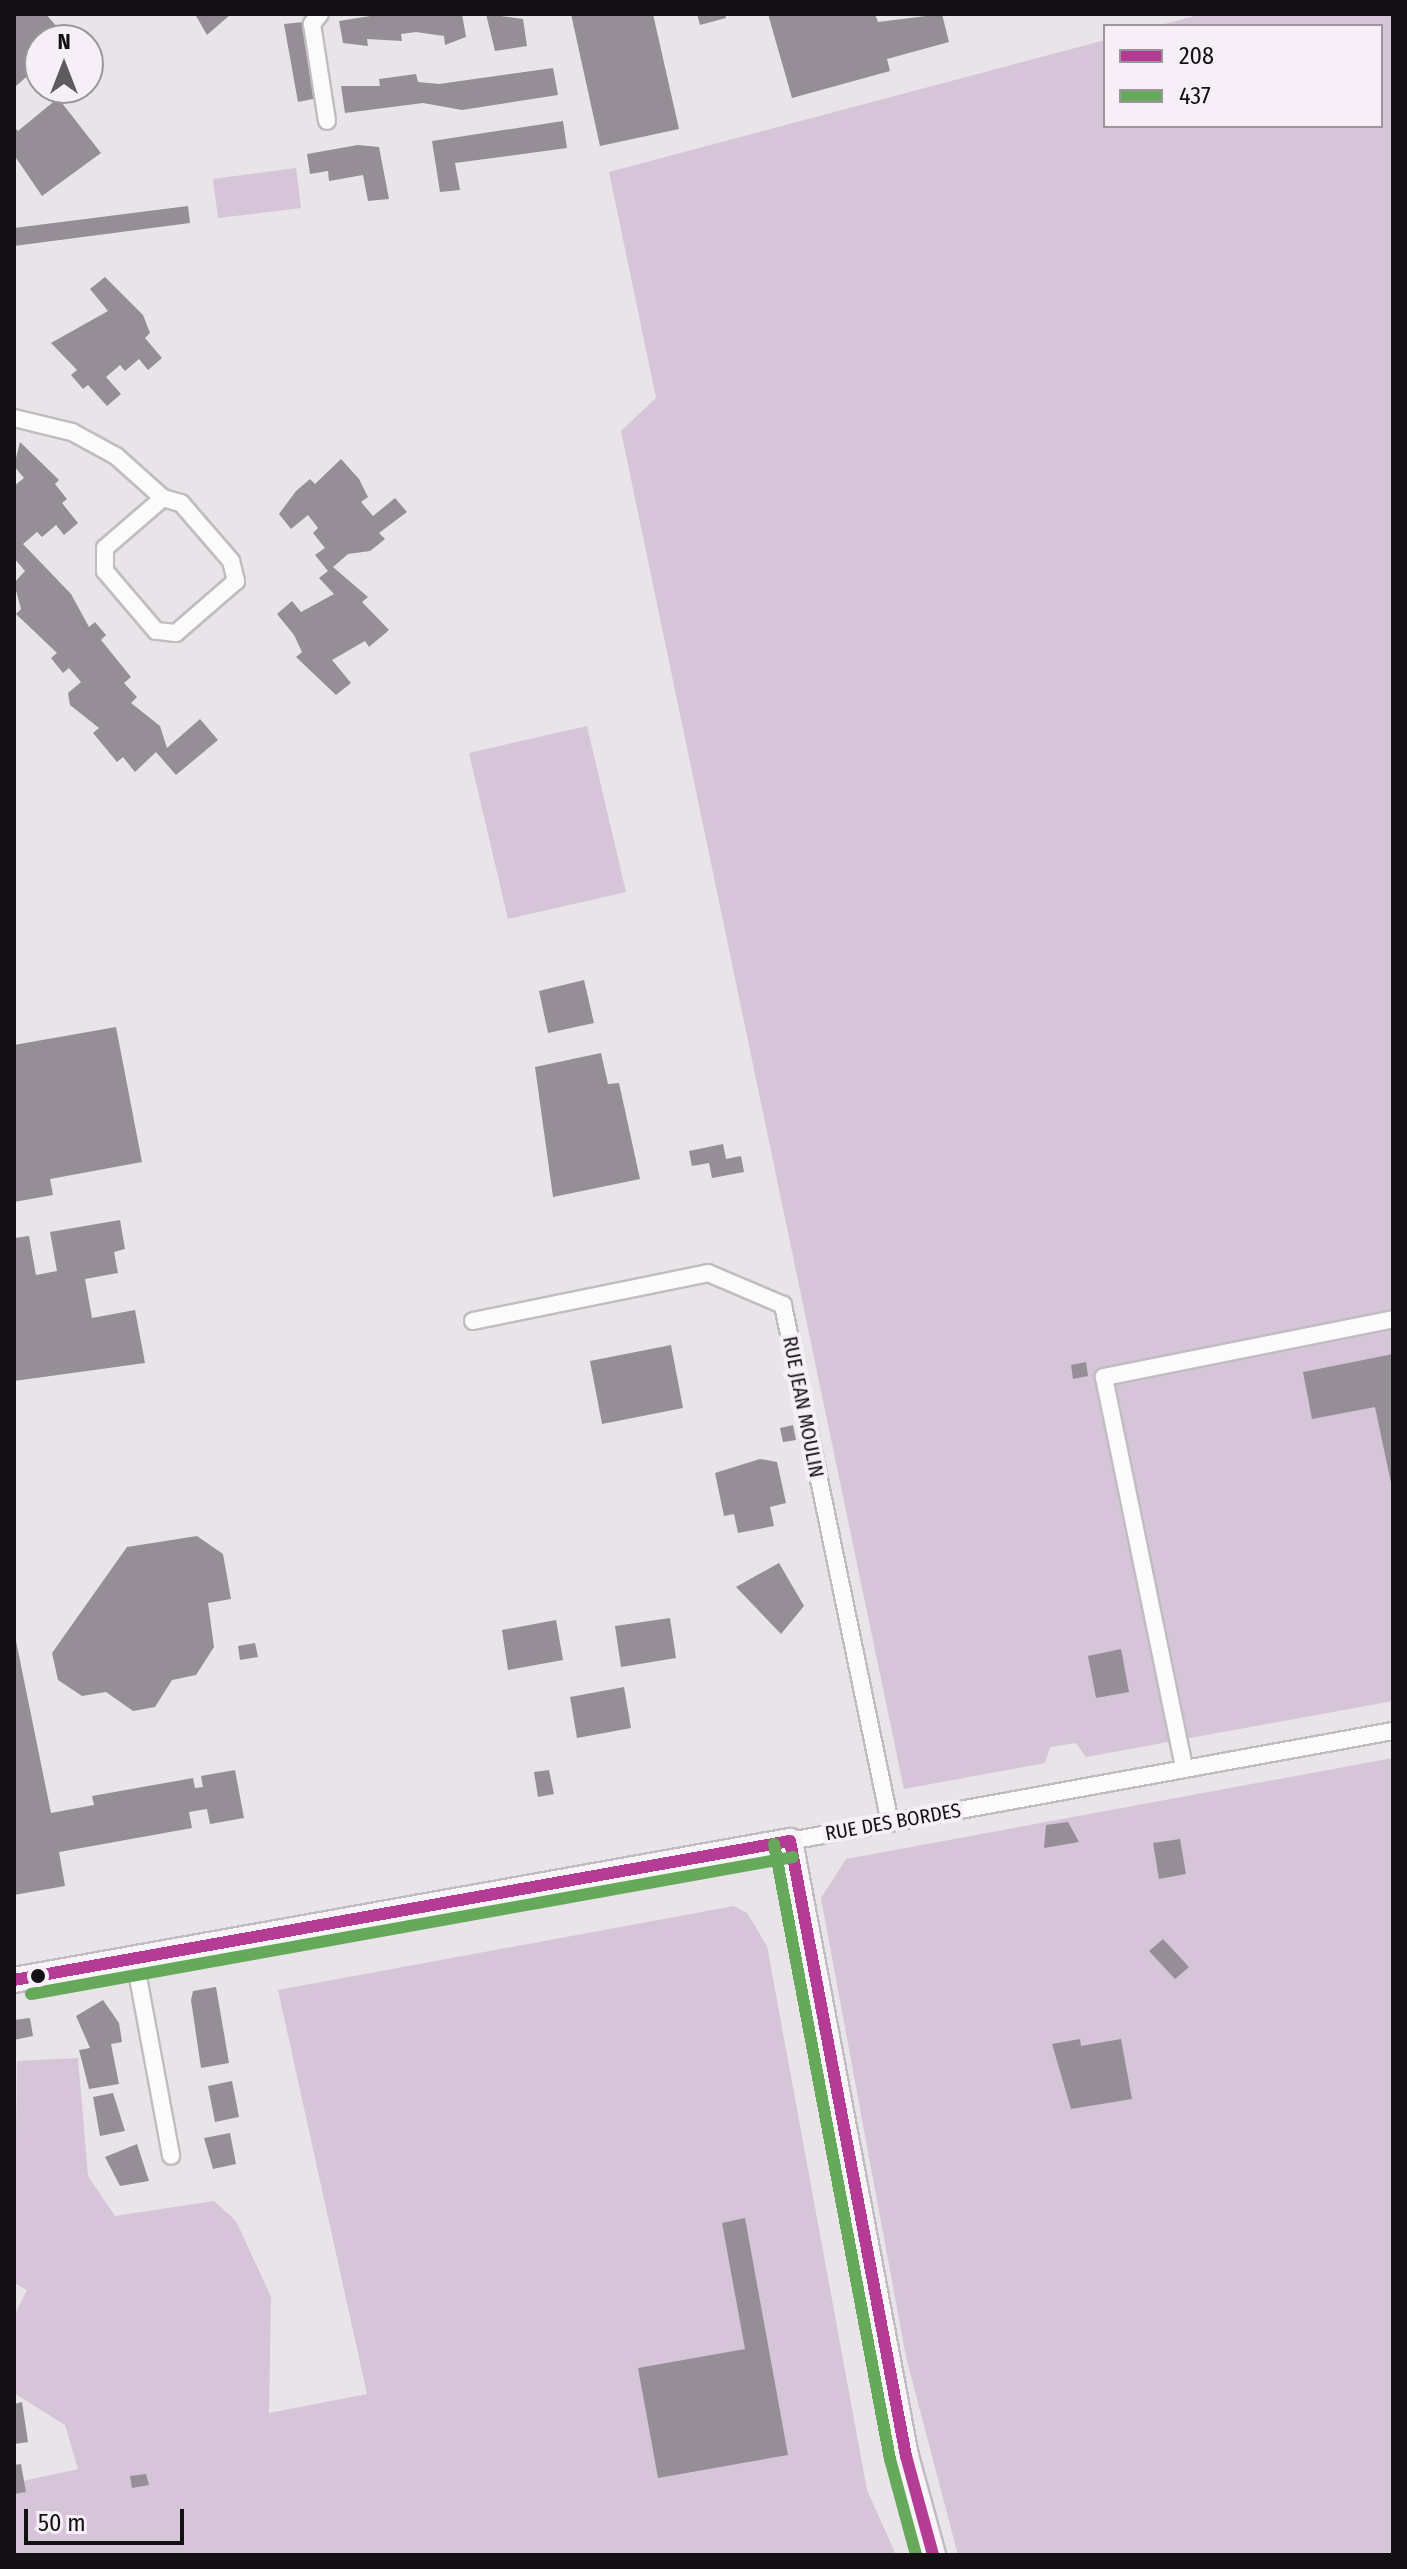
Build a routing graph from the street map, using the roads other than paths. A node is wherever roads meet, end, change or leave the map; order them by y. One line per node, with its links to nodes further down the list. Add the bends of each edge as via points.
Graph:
1 (320, 14): 2 (street, via 312,24)
2 (327, 121)
3 (14, 418): 4 (street, via 72,432 116,456)
4 (163, 498): 4 (street, via 105,548 105,571 156,631 176,633 236,581 231,561 181,503)
5 (1393, 1319): 8 (street, via 1104,1377)
6 (473, 1321): 9 (street, RUE JEAN MOULIN, via 708,1273 783,1305)
7 (1393, 1731): 8 (street, RUE DES BORDES)
8 (1184, 1767): 9 (street, RUE DES BORDES)
9 (890, 1823): 10 (street, RUE DES BORDES)
10 (790, 1841): 11 (street, RUE DES BORDES); 14 (street, via 906,2456)
11 (135, 1961): 12 (street, RUE DES BORDES); 13 (street)
12 (14, 1980)
13 (171, 2156)
14 (933, 2555)

